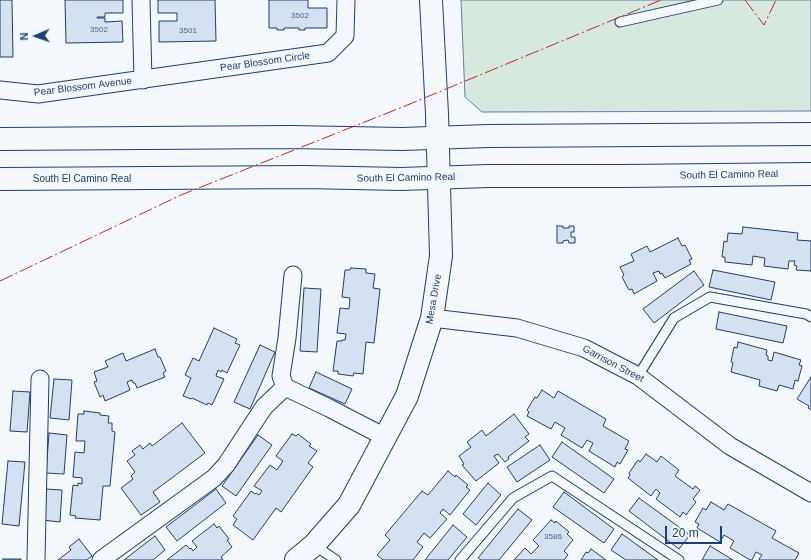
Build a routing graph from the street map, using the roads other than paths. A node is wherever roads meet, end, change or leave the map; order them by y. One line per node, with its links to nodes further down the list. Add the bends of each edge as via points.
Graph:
1 (141, 0): 6 (street)
2 (346, 0): 6 (street, Pear Blossom Circle, via 345,36 328,53)
3 (431, 0): 9 (main road, Mesa Drive)
4 (718, 0): 5 (lane)
5 (620, 22)
6 (143, 80): 7 (street, Pear Blossom Avenue, via 38,94)
7 (0, 90)
8 (811, 134): 9 (main road)
9 (437, 138): 10 (main road); 12 (main road, Mesa Drive)
10 (0, 139)
11 (811, 174): 12 (main road, South El Camino Real)
12 (439, 178): 13 (main road, South El Camino Real); 16 (main road, Mesa Drive, via 441,256)
13 (0, 179)
14 (293, 275): 19 (street, via 281,376)
15 (811, 317): 17 (lane, via 710,297 674,318)
16 (432, 318): 17 (street, Garrison Street, via 517,328 584,348); 20 (main road, Mesa Drive, via 407,396)
17 (638, 376): 21 (street, Garrison Street, via 730,446)
18 (40, 378): 23 (street)
19 (284, 387): 20 (street); 24 (street, via 264,407 214,478)
20 (385, 438): 22 (main road, Mesa Drive, via 350,505)
21 (811, 493)
22 (314, 545): 25 (main road, Mesa Drive); 26 (lane)
23 (36, 560)
24 (101, 560)
25 (296, 560)
26 (336, 560)
27 (460, 560): 28 (lane, via 513,498 552,476)
28 (679, 560)

